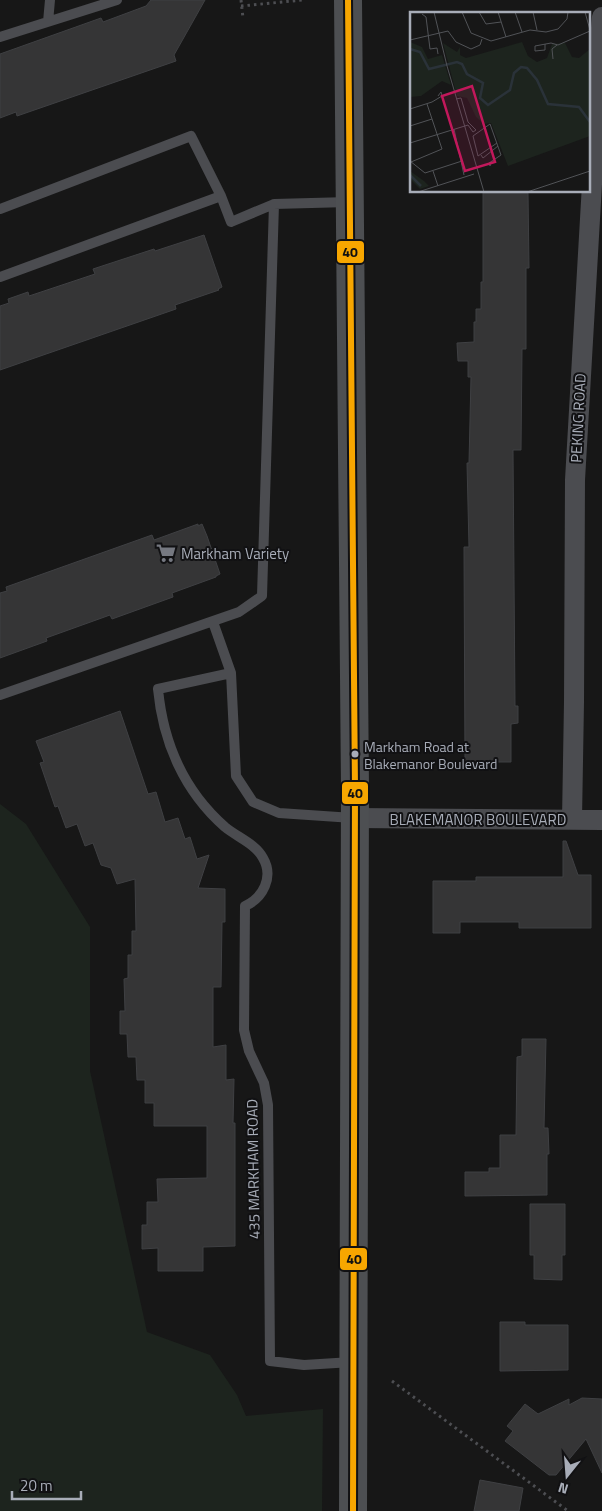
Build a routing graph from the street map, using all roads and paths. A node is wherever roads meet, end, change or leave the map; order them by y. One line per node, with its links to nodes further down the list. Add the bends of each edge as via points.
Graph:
1 (50, 0): 9 (lane)
2 (117, 0): 9 (lane)
3 (240, 0): 6 (path)
4 (303, 0): 6 (path)
5 (348, 0): 13 (main road)
6 (241, 6): 8 (path)
7 (602, 16): 11 (street, PEKING ROAD, via 596,83)
8 (243, 18)
9 (48, 22): 10 (lane)
10 (0, 37)
11 (597, 184): 21 (street, PEKING ROAD, via 575,480)
12 (221, 196): 14 (lane, via 231,222); 15 (lane, via 191,136); 16 (lane)
13 (350, 202): 14 (lane); 20 (main road)
14 (274, 204): 17 (lane, via 262,596 240,612)
15 (0, 210)
16 (0, 277)
17 (213, 622): 18 (lane); 19 (lane)
18 (231, 673): 20 (lane, via 236,776 253,802 279,813); 23 (lane, 435 MARKHAM ROAD, via 158,689 166,734 187,782 220,823 260,853 267,871 267,882 262,892 245,906 244,1022 246,1043 263,1079 268,1105 270,1361 304,1365)
19 (0, 694)
20 (354, 818): 21 (street, BLAKEMANOR BOULEVARD); 23 (main road)
21 (572, 820): 22 (street, BLAKEMANOR BOULEVARD)
22 (602, 820)
23 (353, 1362): 25 (main road)
24 (392, 1381): 26 (path)
25 (353, 1511)
26 (568, 1511)

